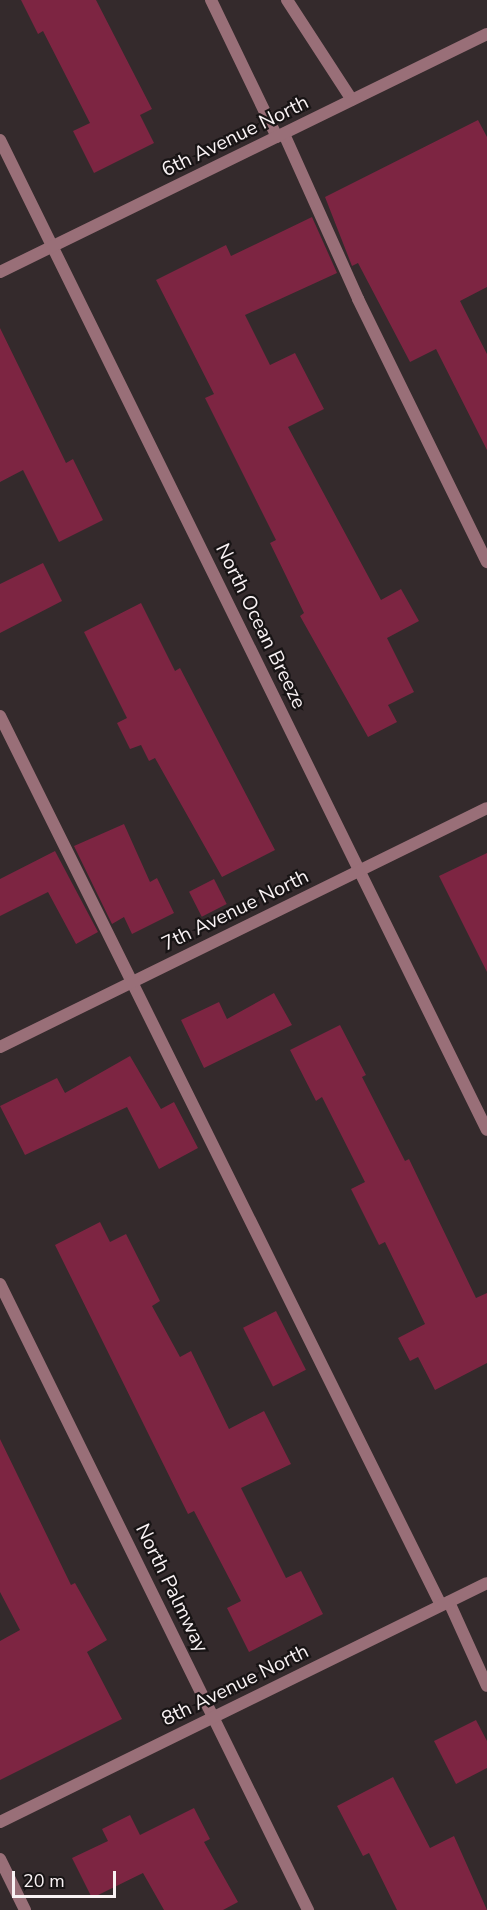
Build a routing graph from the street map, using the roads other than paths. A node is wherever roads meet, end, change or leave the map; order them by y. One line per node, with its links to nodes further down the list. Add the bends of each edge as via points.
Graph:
1 (211, 0): 5 (street)
2 (287, 0): 4 (street)
3 (487, 34): 4 (street, 6th Avenue North)
4 (352, 100): 5 (street, 6th Avenue North)
5 (281, 135): 7 (street, 6th Avenue North); 9 (street)
6 (0, 140): 7 (street, North Ocean Breeze)
7 (52, 247): 8 (street, 6th Avenue North); 12 (street, North Ocean Breeze)
8 (0, 272)
9 (487, 562)
10 (0, 716): 13 (street)
11 (487, 808): 12 (street, 7th Avenue North)
12 (360, 871): 13 (street, 7th Avenue North); 15 (street, North Ocean Breeze)
13 (132, 982): 14 (street, 7th Avenue North); 18 (street)
14 (0, 1047)
15 (487, 1130)
16 (0, 1284): 20 (street, North Palmway)
17 (487, 1583): 18 (street, 8th Avenue North)
18 (445, 1604): 19 (street); 20 (street, 8th Avenue North)
19 (487, 1686)
20 (213, 1717): 21 (street, 8th Avenue North); 24 (street, North Palmway)
21 (0, 1822)
22 (0, 1859): 23 (street)
23 (25, 1910)
24 (308, 1910)

